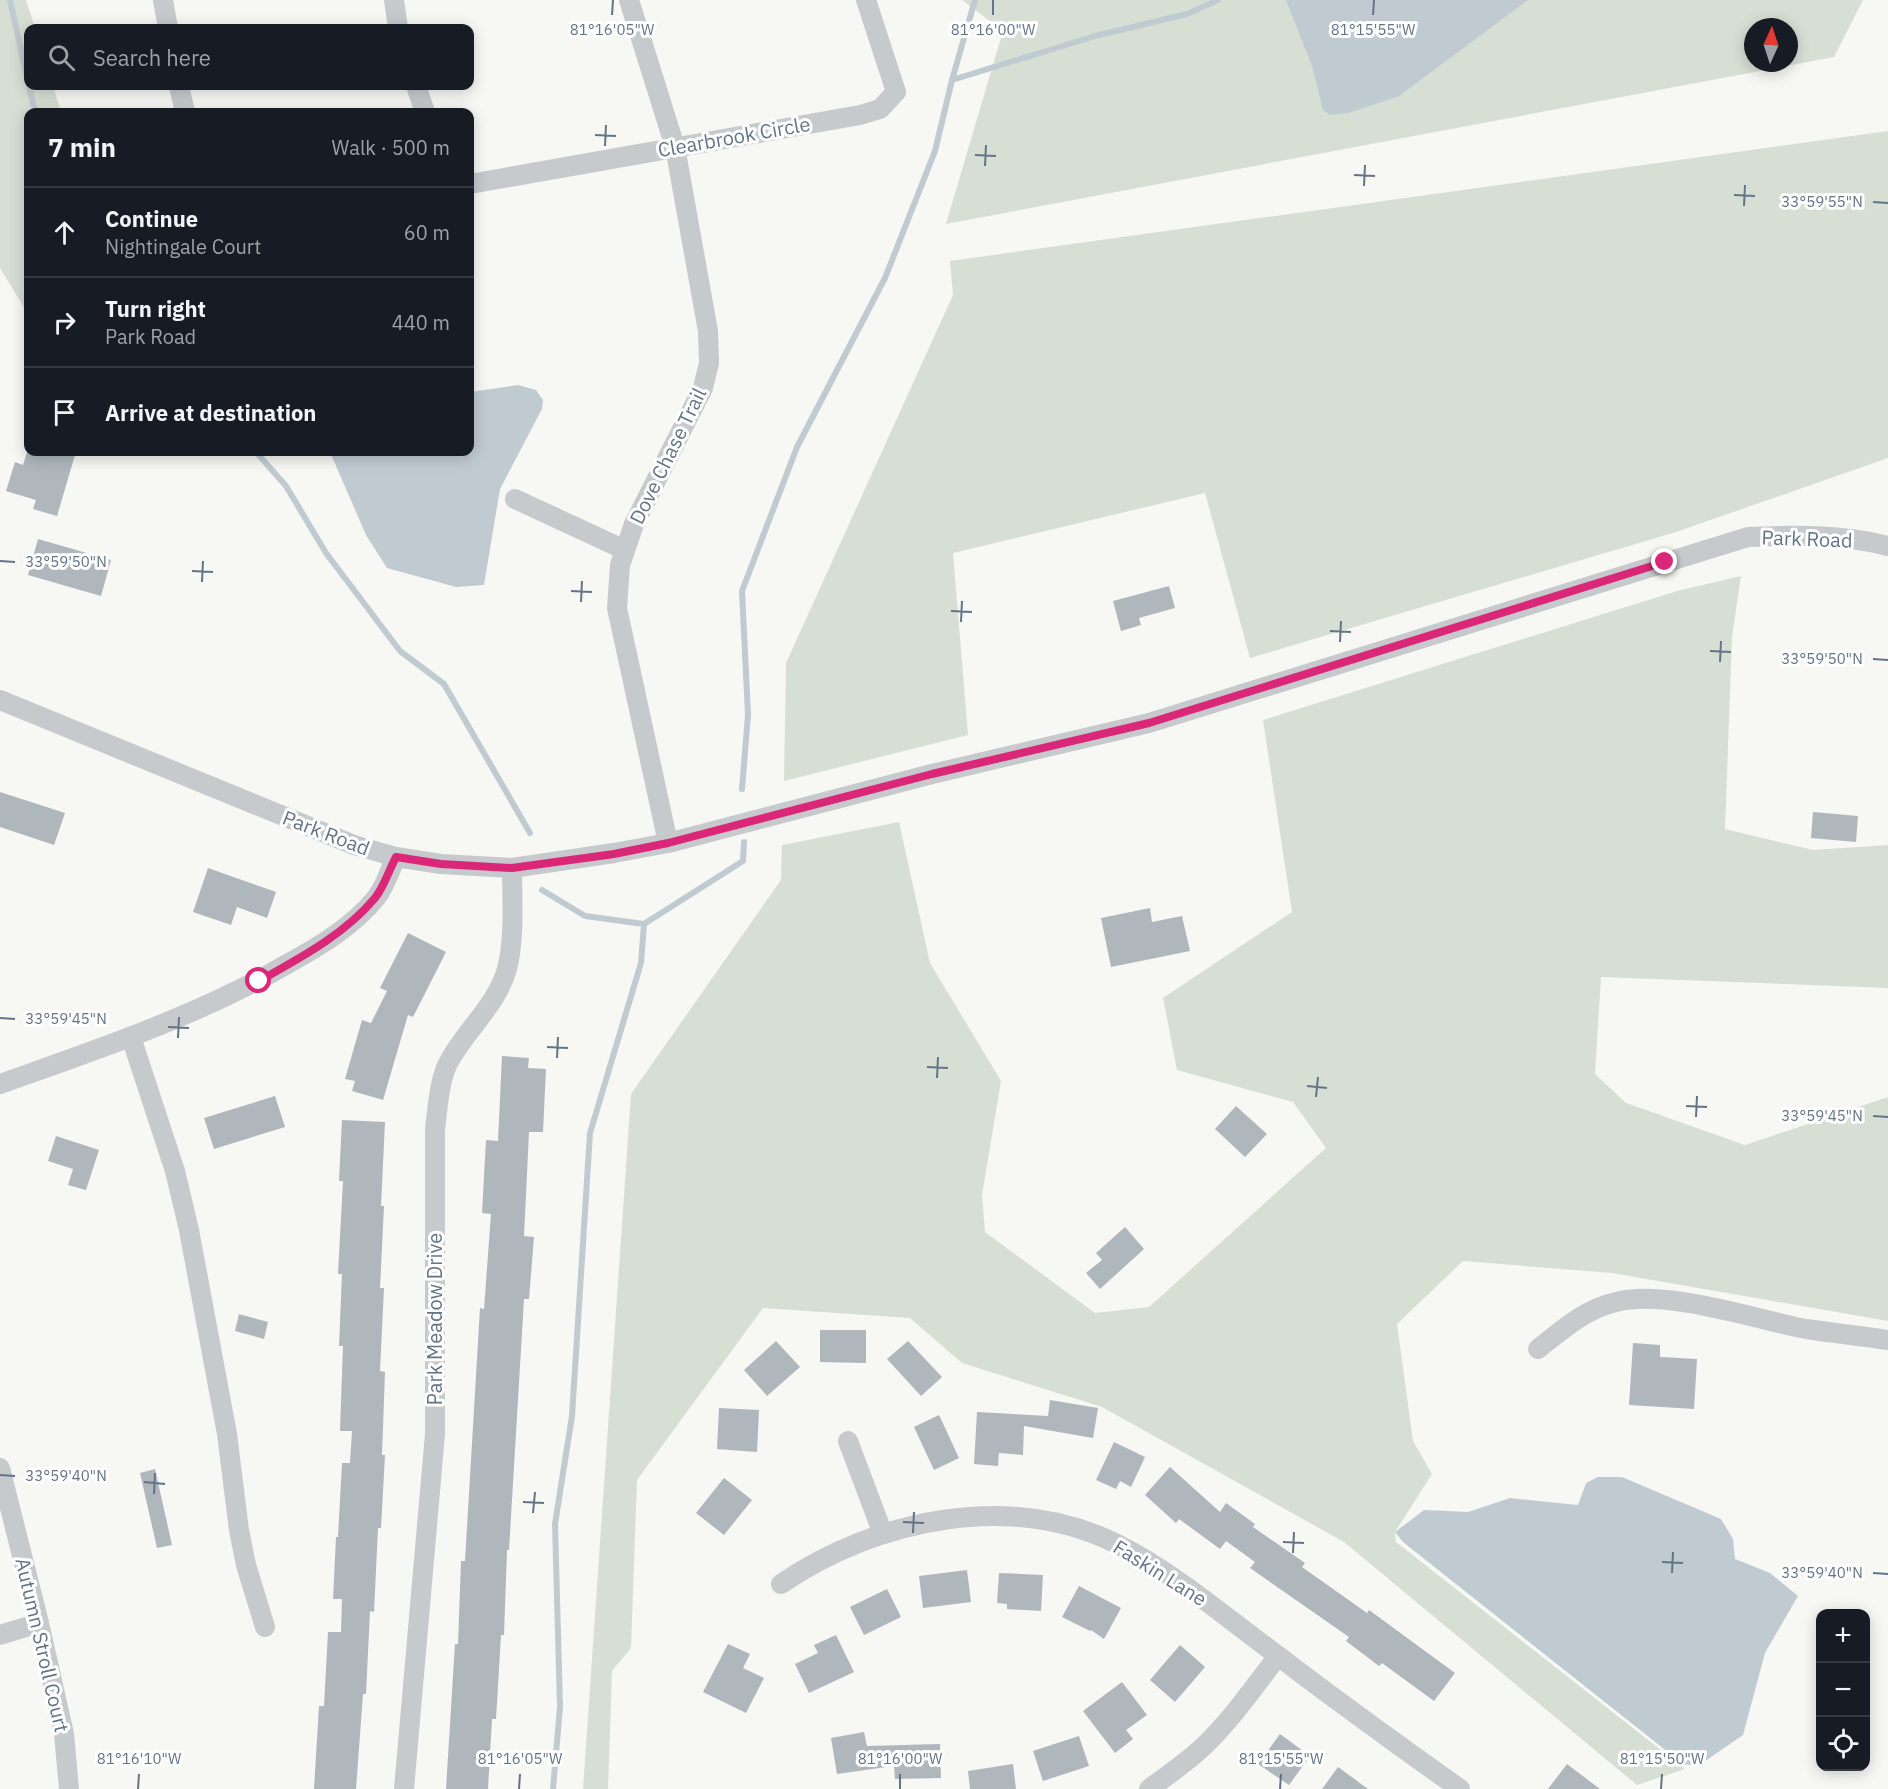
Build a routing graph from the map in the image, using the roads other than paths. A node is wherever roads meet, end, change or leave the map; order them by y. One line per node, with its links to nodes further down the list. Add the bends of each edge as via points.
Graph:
1 (163, 0): 5 (street)
2 (394, 0): 6 (street)
3 (629, 0): 11 (street, Dove Chase Trail)
4 (866, 0): 11 (street, Clearbrook Circle, via 896,92 880,109)
5 (167, 24)
6 (397, 24)
7 (180, 90): 9 (street)
8 (417, 90): 10 (street)
9 (184, 108)
10 (424, 108)
11 (675, 147): 12 (street, Clearbrook Circle); 15 (street, Dove Chase Trail, via 708,331 709,363 703,388 634,524)
12 (474, 183)
13 (515, 498): 15 (street)
14 (1888, 546): 17 (street, Park Road, via 1795,535 1748,537 1149,723 932,774)
15 (625, 550): 17 (street, Dove Chase Trail, via 617,608)
16 (0, 700): 18 (street, Park Road, via 354,845)
17 (668, 843): 19 (street, Park Road)
18 (396, 857): 19 (street, Park Road); 20 (street, via 377,897 348,926 259,981)
19 (512, 868): 33 (street, Park Meadow Drive, via 507,968 494,1001 449,1059 439,1093 435,1129 435,1434)
20 (131, 1037): 21 (street); 29 (street, via 175,1171 189,1230 227,1434 241,1542)
21 (0, 1084)
22 (1888, 1340): 23 (street, via 1638,1298 1617,1301 1579,1317)
23 (1538, 1349)
24 (848, 1441): 26 (street)
25 (0, 1468): 28 (street, Autumn Stroll Court)
26 (883, 1534): 27 (street, Faskin Lane, via 820,1560); 31 (street, Faskin Lane, via 933,1522 992,1516 1042,1521 1092,1533 1138,1555)
27 (781, 1584)
28 (39, 1623): 30 (street); 32 (street, Autumn Stroll Court, via 64,1734)
29 (265, 1627)
30 (0, 1635)
31 (1278, 1656): 34 (street, via 1222,1728); 35 (street, Faskin Lane)
32 (69, 1789)
33 (404, 1789)
34 (1149, 1789)
35 (1460, 1789)

